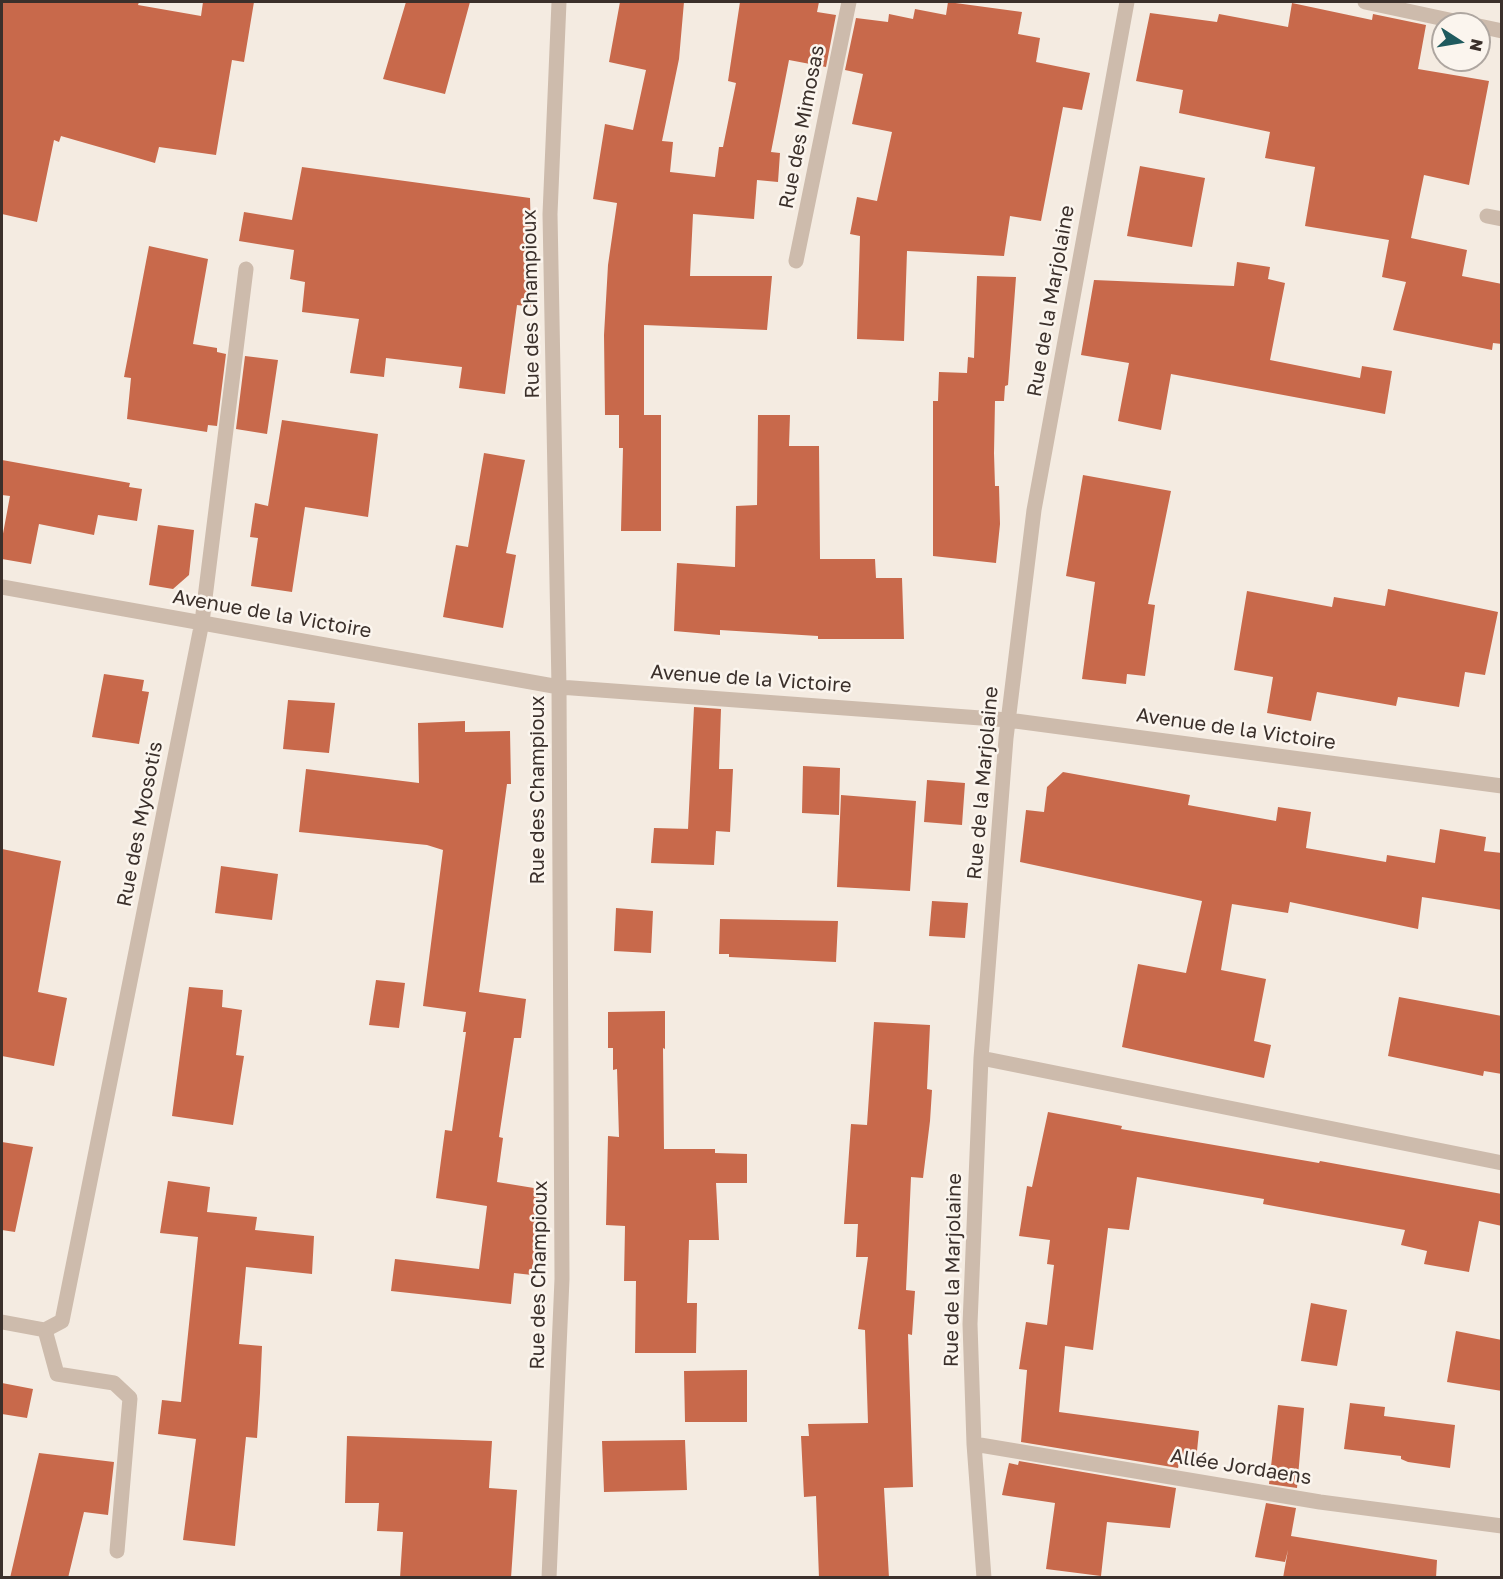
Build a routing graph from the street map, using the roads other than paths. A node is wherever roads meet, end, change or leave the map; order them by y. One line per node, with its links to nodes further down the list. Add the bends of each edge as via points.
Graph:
1 (560, 2): 10 (street, Rue des Champioux, via 550,214)
2 (849, 2): 6 (street, Rue des Mimosas)
3 (1126, 2): 11 (street, Rue de la Marjolaine, via 1034,510)
4 (1365, 2): 5 (street)
5 (1431, 16)
6 (796, 261)
7 (246, 269): 9 (street, Rue des Myosotis)
8 (2, 587): 9 (street, Avenue de la Victoire)
9 (202, 622): 10 (street, Avenue de la Victoire); 16 (street, Rue des Myosotis, via 62,1321)
10 (559, 687): 11 (street, Avenue de la Victoire); 20 (street, Rue des Champioux, via 562,1279)
11 (1008, 720): 12 (street, Avenue de la Victoire); 13 (street, Rue de la Marjolaine)
12 (1502, 786)
13 (981, 1058): 14 (street); 17 (street, Rue de la Marjolaine, via 970,1324)
14 (1502, 1163)
15 (2, 1322): 16 (street)
16 (45, 1330): 19 (street, via 57,1374 114,1383 130,1398)
17 (975, 1444): 18 (street, Allée Jordaens, via 1320,1502); 21 (street, Rue de la Marjolaine)
18 (1502, 1526)
19 (117, 1551)
20 (549, 1578)
21 (984, 1578)

